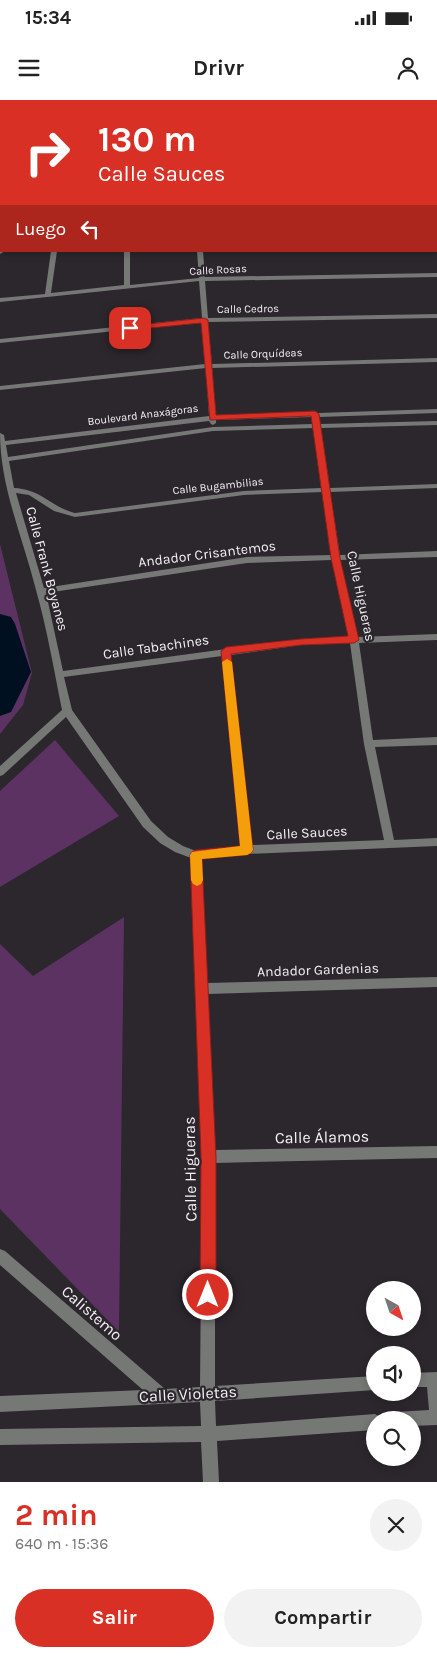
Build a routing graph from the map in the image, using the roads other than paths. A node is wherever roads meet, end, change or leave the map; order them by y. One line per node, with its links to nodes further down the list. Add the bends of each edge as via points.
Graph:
1 (54, 252): 7 (street)
2 (128, 252): 6 (street)
3 (200, 252): 5 (street)
4 (437, 275): 5 (street, Calle Rosas)
5 (204, 280): 6 (street, Calle Rosas); 10 (street)
6 (127, 287): 7 (street, Calle Rosas)
7 (48, 295): 8 (street, Calle Rosas)
8 (0, 300)
9 (437, 316): 10 (street, Calle Cedros)
10 (204, 320): 11 (street, Calle Cedros); 13 (street)
11 (0, 341)
12 (437, 360): 13 (street, Calle Orquídeas)
13 (207, 366): 14 (street, Calle Orquídeas); 17 (street)
14 (0, 388)
15 (437, 410): 16 (street, Boulevard Anaxágoras)
16 (315, 414): 17 (street, Boulevard Anaxágoras); 19 (street, Calle Higueras)
17 (213, 418): 20 (street); 21 (street, Boulevard Anaxágoras)
18 (437, 423): 19 (street, Boulevard Anaxágoras)
19 (317, 426): 20 (street, Boulevard Anaxágoras); 25 (street, Calle Higueras)
20 (213, 429): 22 (street, Boulevard Anaxágoras)
21 (1, 439): 22 (street, Calle Frank Boyanes)
22 (6, 459): 24 (street, Calle Frank Boyanes)
23 (437, 486): 25 (street, Calle Bugambilias)
24 (11, 490): 25 (street, Calle Bugambilias, via 35,493 62,514 75,515 244,493); 28 (street, Calle Frank Boyanes)
25 (324, 490): 27 (street, Calle Higueras)
26 (437, 554): 27 (street, Andador Crisantemos)
27 (336, 558): 28 (street, Andador Crisantemos, via 248,560); 30 (street, Calle Higueras)
28 (41, 591): 32 (street, Calle Frank Boyanes)
29 (437, 637): 30 (street, Calle Tabachines)
30 (354, 640): 31 (street, Calle Tabachines, via 301,642); 35 (street, Calle Higueras)
31 (226, 651): 32 (street, Calle Tabachines); 39 (street)
32 (59, 675): 33 (street, Calle Frank Boyanes)
33 (68, 711): 36 (street); 40 (street, via 147,824 172,844)
34 (437, 741): 35 (street)
35 (369, 744): 38 (street, Calle Higueras)
36 (0, 772)
37 (437, 842): 38 (street, Calle Sauces)
38 (390, 843): 39 (street, Calle Sauces)
39 (247, 850): 40 (street, Calle Sauces)
40 (196, 855): 42 (street, Calle Higueras)
41 (437, 982): 42 (street, Andador Gardenias)
42 (201, 989): 44 (street, Calle Higueras)
43 (437, 1152): 44 (street, Calle Álamos)
44 (208, 1157): 49 (street, Calle Higueras)
45 (0, 1256): 50 (street, Calistemo)
46 (435, 1379): 47 (street); 52 (street)
47 (421, 1380)
48 (366, 1384): 49 (street, Calle Violetas)
49 (207, 1394): 50 (street, Calle Violetas); 56 (street, Calle Higueras)
50 (162, 1396): 51 (street, Calle Violetas)
51 (0, 1404)
52 (437, 1410)
53 (437, 1417): 54 (street)
54 (421, 1418)
55 (366, 1423): 56 (street)
56 (210, 1434): 57 (street); 58 (street, Calle Higueras)
57 (0, 1437)
58 (211, 1482)

